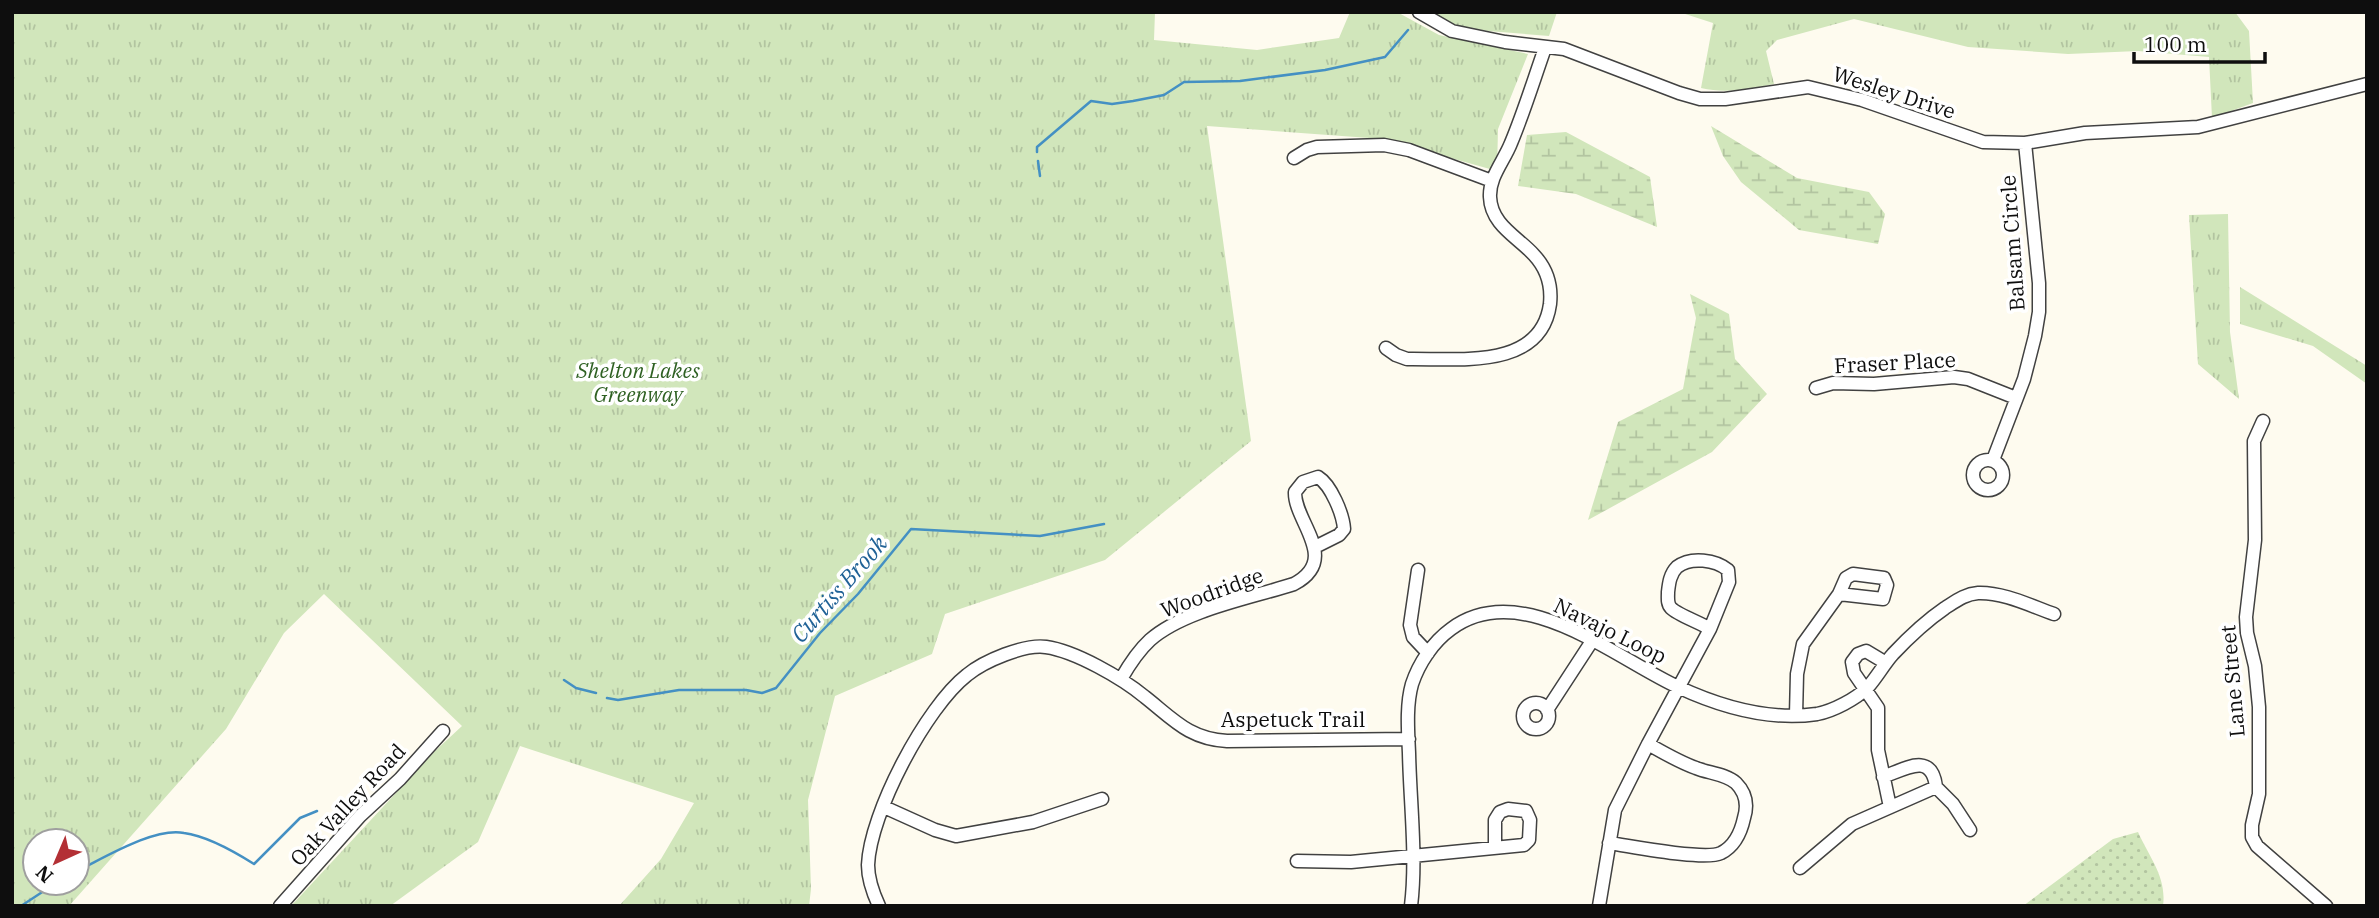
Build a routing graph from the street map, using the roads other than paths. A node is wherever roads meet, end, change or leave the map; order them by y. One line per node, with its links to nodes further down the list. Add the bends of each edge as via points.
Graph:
1 (1419, 12): 2 (street, Wesley Drive, via 1452,30)
2 (1545, 48): 4 (street, Wesley Drive, via 1564,49 1700,99 1808,86 1983,142); 6 (street, via 1511,144)
3 (2367, 84): 4 (street, Wesley Drive, via 2198,127 2085,133)
4 (2025, 143): 9 (street, Balsam Circle, via 2039,312)
5 (1294, 158): 6 (street, via 1317,147 1384,145)
6 (1492, 181): 7 (street, via 1490,196 1497,220 1534,255 1550,283 1548,316 1541,329 1515,352 1500,357 1407,359)
7 (1386, 348)
8 (1816, 388): 9 (street, Fraser Place, via 1833,383 1954,377)
9 (2016, 398): 11 (street, Balsam Circle)
10 (2263, 421): 43 (street, Lane Street, via 2254,441 2255,540 2246,617 2259,706 2259,794 2252,836)
11 (1993, 460)
12 (1315, 547): 12 (street, via 1294,497 1299,484 1318,477 1326,485 1344,530); 20 (street, Woodridge, via 1308,572 1298,582 1214,608 1160,632 1140,650)
13 (1418, 570): 18 (street, via 1410,625 1413,637)
14 (1839, 594): 24 (street, via 1803,644)
15 (2054, 614): 19 (street, Navajo Loop, via 1987,593 1962,597 1928,620)
16 (1710, 629): 16 (street, via 1729,582 1728,570 1709,561 1684,563 1670,578 1667,600 1671,608); 21 (street)
17 (1592, 641): 18 (street, Navajo Loop, via 1548,620 1506,611 1463,621); 21 (street, Navajo Loop); 23 (street)
18 (1428, 653): 26 (street, Navajo Loop, via 1410,691)
19 (1886, 663): 22 (street, Navajo Loop); 22 (street, via 1866,651 1852,662)
20 (1121, 679): 26 (street, Aspetuck Trail, via 1204,739); 31 (street, Aspetuck Trail, via 1043,647 1024,649 973,670 951,690 920,732)
21 (1678, 687): 24 (street, Navajo Loop, via 1726,706); 27 (street)
22 (1866, 690): 24 (street, Navajo Loop, via 1819,714); 28 (street, via 1878,708)
23 (1547, 710)
24 (1797, 715)
25 (443, 731): 39 (street, Oak Valley Road)
26 (1409, 739): 36 (street, Navajo Loop)
27 (1648, 744): 34 (street, via 1615,810); 34 (street, via 1737,784 1746,805 1738,836 1716,854)
28 (1883, 777): 29 (street, via 1920,764 1935,776); 32 (street)
29 (1936, 788): 32 (street); 33 (street)
30 (1102, 799): 31 (street, via 1033,822 956,836)
31 (884, 807): 40 (street, Aspetuck Trail, via 872,837 868,869)
32 (1890, 807): 38 (street, via 1852,824)
33 (1970, 830)
34 (1609, 843): 42 (street)
35 (1495, 847): 36 (street)
36 (1412, 856): 37 (street); 41 (street, Navajo Loop)
37 (1297, 861)
38 (1800, 868)
39 (280, 906)
40 (879, 906)
41 (1411, 906)
42 (1599, 906)
43 (2326, 906)

